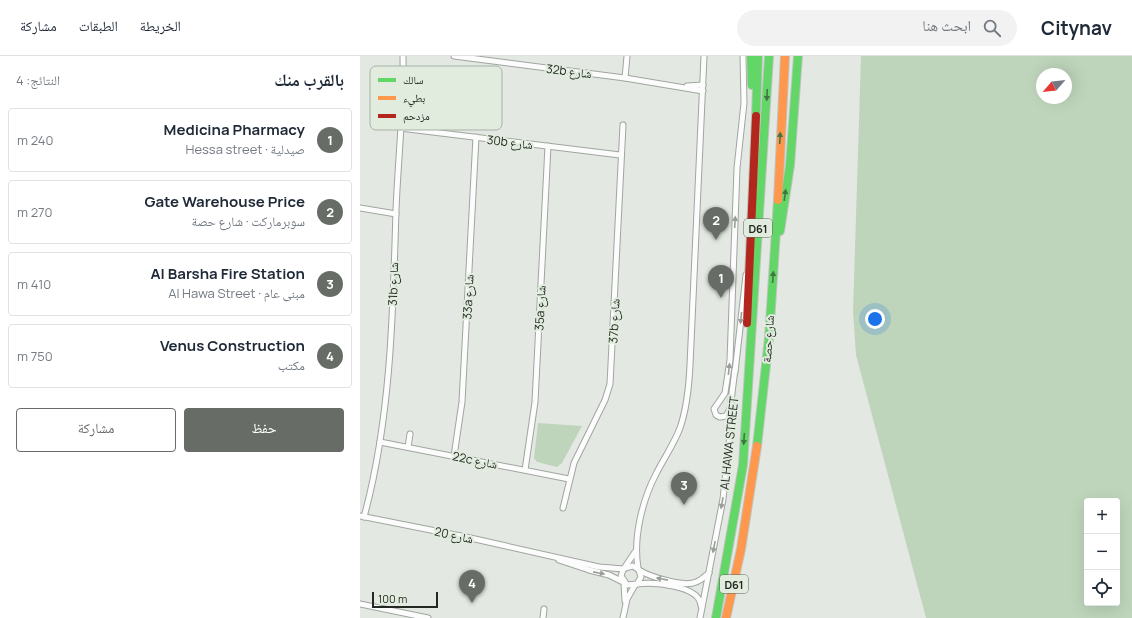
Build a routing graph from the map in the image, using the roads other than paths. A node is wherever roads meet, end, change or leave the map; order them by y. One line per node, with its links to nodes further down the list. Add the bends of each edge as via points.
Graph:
1 (403, 56): 12 (street, 31b شارع)
2 (407, 56): 13 (street, 31b شارع)
3 (454, 56): 14 (street, 32b شارع)
4 (626, 56): 14 (street)
5 (704, 56): 15 (street)
6 (743, 56): 27 (street, one-way to 6, via 730,409 726,416 720,417 714,409 726,393 730,349 738,159 744,116)
7 (751, 56): 16 (main road)
8 (758, 56): 16 (main road, D61)
9 (769, 56): 28 (main road, شارع حصة / D61, one-way to 28)
10 (785, 56): 25 (main road, شارع حصة / D61, one-way to 10)
11 (798, 56): 25 (main road, one-way to 11, via 790,165)
12 (404, 66)
13 (405, 66)
14 (626, 78): 15 (street, 32b شارع)
15 (703, 88): 37 (street, via 687,398 677,434 648,493)
16 (755, 114): 26 (main road, شارع حصة / D61)
17 (623, 126): 22 (street, 37b شارع)
18 (400, 130): 24 (street, 31b شارع)
19 (417, 130): 20 (street, 30b شارع)
20 (476, 137): 21 (street, 30b شارع); 32 (street, 33a شارع, via 462,402)
21 (548, 146): 22 (street, 30b شارع); 33 (street, 35a شارع, via 535,402)
22 (620, 156): 34 (street, 37b شارع, via 610,384 605,400 577,455)
23 (360, 208): 24 (street)
24 (396, 212): 30 (street, 31b شارع, via 390,337)
25 (774, 261): 52 (main road, شارع حصة / D61, one-way to 25, via 746,525 761,424)
26 (750, 266): 27 (street, AL HAWA STREET, one-way to 27, via 744,288); 28 (main road, شارع حصة / D61, via 745,374)
27 (735, 369): 41 (street, AL HAWA STREET, one-way to 41, via 723,499)
28 (747, 400): 51 (main road, شارع حصة / D61, one-way to 51, via 741,478)
29 (410, 434): 31 (street)
30 (380, 442): 31 (street, 22c شارع); 36 (street, 31b شارع)
31 (408, 448): 32 (street, 22c شارع)
32 (454, 456): 33 (street, 22c شارع)
33 (525, 470): 34 (street, 22c شارع)
34 (569, 479): 35 (street, 37b شارع)
35 (563, 508)
36 (364, 517): 38 (street, شارع 20)
37 (636, 549): 39 (street); 40 (street)
38 (548, 556): 39 (street, شارع 20, via 600,567); 42 (street, شارع 20, one-way to 42)
39 (625, 568): 40 (street, via 630,566); 42 (street, via 621,574)
40 (639, 569): 41 (street, one-way to 40, via 700,580 688,584 652,577); 43 (street, via 641,576)
41 (709, 572): 47 (street, AL HAWA STREET)
42 (624, 582): 43 (street, via 629,585); 45 (street)
43 (636, 584): 45 (street); 47 (street, via 650,583 688,590 701,603)
44 (360, 604): 48 (street)
45 (625, 604): 50 (street)
46 (544, 610): 49 (street)
47 (701, 617)
48 (428, 618)
49 (543, 618)
50 (623, 618)
51 (716, 618)
52 (726, 618)

